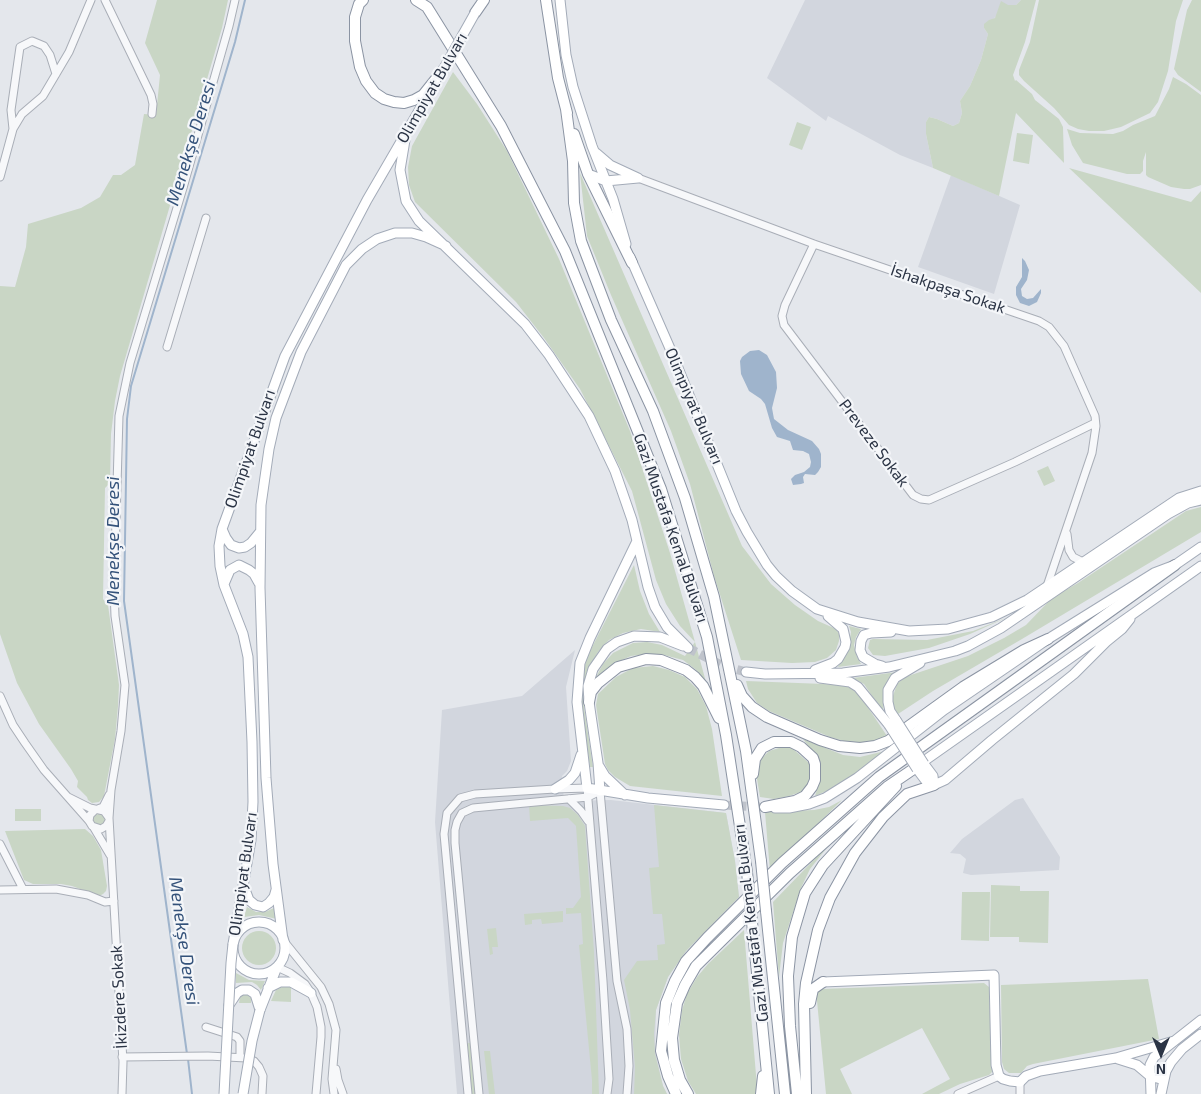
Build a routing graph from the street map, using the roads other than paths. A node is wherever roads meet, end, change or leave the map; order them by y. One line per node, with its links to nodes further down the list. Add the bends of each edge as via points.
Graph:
1 (91, 0): 11 (street)
2 (104, 0): 13 (street, via 151,95)
3 (235, 0): 59 (street, İkizdere Sokak, via 130,364 119,416 114,590 125,685)
4 (363, 0): 10 (highway, via 354,17 354,40 360,67 376,93 394,102 414,100 423,95)
5 (416, 0): 53 (highway, Gazi Mustafa Kemal Bulvarı, via 427,7 501,126 565,250 662,489 707,637)
6 (483, 0): 9 (highway)
7 (560, 0): 16 (main road, Olimpiyat Bulvarı, via 573,87)
8 (547, 3): 12 (highway, via 552,48)
9 (475, 13): 10 (main road, Olimpiyat Bulvarı, bridge)
10 (443, 70): 15 (main road, Olimpiyat Bulvarı)
11 (56, 74): 14 (street, via 43,96 22,114); 14 (street, via 44,46 32,41 20,47 11,110)
12 (566, 109): 17 (highway); 47 (highway, Gazi Mustafa Kemal Bulvarı, via 573,160 574,203 581,241 685,498 714,597)
13 (152, 114)
14 (13, 129): 18 (street)
15 (406, 133): 24 (main road, via 400,170 406,201 419,221); 30 (main road, Olimpiyat Bulvarı, via 285,356)
16 (595, 152): 19 (main road, via 610,165); 20 (main road, Olimpiyat Bulvarı)
17 (588, 174): 20 (main road); 25 (highway)
18 (0, 177)
19 (638, 178): 20 (main road); 21 (main road, via 620,184); 23 (street, İshakpaşa Sokak)
20 (606, 181): 21 (main road, Olimpiyat Bulvarı)
21 (613, 199): 25 (main road, Olimpiyat Bulvarı)
22 (206, 218): 26 (street)
23 (814, 244): 27 (street, İshakpaşa Sokak, via 1049,327 1064,346); 27 (street, Preveze Sokak, via 785,305 784,325 920,500 934,498)
24 (446, 246): 32 (main road, via 412,233 396,233 377,239 346,264 301,352 276,418 263,485); 33 (main road, via 525,324 589,416 615,471)
25 (632, 263): 41 (main road, Olimpiyat Bulvarı, via 676,361 736,511 758,552 776,576)
26 (167, 347)
27 (1096, 423): 31 (street, İshakpaşa Sokak, via 1092,453)
28 (1201, 491): 35 (main road, via 1179,498)
29 (1201, 500): 45 (main road, via 1168,514 1002,628 968,646)
30 (222, 529): 32 (main road, via 232,545 239,548 251,543); 38 (main road, Olimpiyat Bulvarı, via 219,560)
31 (1067, 531): 35 (street, via 1068,550 1073,557); 39 (street, İshakpaşa Sokak)
32 (260, 532): 40 (main road)
33 (637, 541): 51 (main road, via 655,607 667,627 688,648 660,637 634,636 618,642 607,649 593,669 588,686); 54 (main road, via 580,663 577,702)
34 (1201, 547): 36 (main road)
35 (1084, 562): 39 (main road)
36 (1177, 564): 44 (main road, via 1154,573); 125 (highway, via 879,776 782,862 707,938 686,961 666,1003 661,1050)
37 (1201, 566): 42 (main road)
38 (224, 585): 40 (main road, via 230,570 239,565 254,574); 77 (main road, Olimpiyat Bulvarı, via 243,634 248,657 252,828)
39 (1047, 586): 43 (main road, via 992,617 948,629)
40 (260, 588): 78 (main road, via 269,821)
41 (817, 609): 43 (main road, via 858,622); 49 (main road, Olimpiyat Bulvarı, via 843,629 845,647 833,663)
42 (1134, 613): 56 (main road); 57 (main road, via 1122,629 1074,674 945,780)
43 (909, 631): 46 (main road, via 871,633 860,641 863,657 874,664)
44 (1048, 638): 47 (highway, via 962,687 888,741 860,748 820,740 767,717 742,696); 66 (main road, via 825,798 789,808)
45 (928, 658): 46 (main road); 52 (main road, via 895,678 888,690)
46 (889, 667): 49 (main road, via 844,673)
47 (730, 670): 68 (highway, Gazi Mustafa Kemal Bulvarı)
48 (746, 672): 49 (main road)
49 (797, 674): 52 (main road, via 850,682)
50 (0, 696): 63 (street, via 25,743)
51 (589, 702): 53 (highway, via 598,682 618,666 646,659 661,660 686,670 699,682); 55 (main road)
52 (892, 723): 56 (main road, bridge)
53 (726, 735): 99 (highway, Gazi Mustafa Kemal Bulvarı, bridge, via 747,872)
54 (582, 747): 58 (main road, via 575,773); 61 (main road)
55 (598, 763): 60 (main road); 62 (main road, via 605,776)
56 (918, 768): 57 (main road, via 926,781); 126 (highway, via 887,786 790,873 696,966 677,1004 672,1038 674,1060); 130 (highway, via 823,865 805,893 792,937 788,976)
57 (934, 785): 87 (highway, via 900,799 855,853 830,898)
58 (555, 789): 61 (street); 76 (street, via 475,794 460,798 446,813 445,819)
59 (111, 790): 67 (street, via 103,807); 69 (street, İkizdere Sokak)
60 (600, 792): 61 (main road); 62 (main road); 124 (street, via 617,981 627,1029)
61 (587, 793): 64 (street); 71 (street)
62 (626, 795): 65 (main road)
63 (68, 797): 67 (street); 70 (street)
64 (569, 799): 71 (street); 75 (street, via 473,808 462,813 455,830)
65 (724, 805)
66 (765, 808): 68 (highway, via 805,796 815,780 812,758 791,742 774,742 762,748 755,759)
67 (98, 810): 69 (street, via 104,811); 70 (street, via 92,812)
68 (755, 812): 129 (highway, Gazi Mustafa Kemal Bulvarı, bridge)
69 (109, 819): 72 (street, via 104,828); 74 (street, İkizdere Sokak)
70 (89, 821): 72 (street)
71 (589, 822): 123 (street, via 603,981)
72 (94, 828): 74 (street)
73 (0, 844): 79 (street)
74 (111, 857): 80 (street, İkizdere Sokak)
75 (458, 870): 76 (street); 122 (street)
76 (448, 872): 121 (street)
77 (244, 887): 78 (main road, via 249,900 262,907 274,897); 86 (main road, Olimpiyat Bulvarı)
78 (276, 887): 85 (main road)
79 (23, 889): 81 (street); 82 (street, via 63,890)
80 (113, 889): 82 (street, via 108,897); 83 (street, İkizdere Sokak)
81 (0, 890)
82 (98, 900): 83 (street); 84 (street)
83 (114, 901): 84 (street, İkizdere Sokak)
84 (114, 917): 98 (street, İkizdere Sokak)
85 (283, 940): 86 (main road, via 273,927 256,923 241,930); 88 (main road, via 284,954); 106 (street, via 321,987 329,1004 336,1030)
86 (234, 944): 88 (main road, bridge, via 236,960 247,971 262,974); 92 (main road, Olimpiyat Bulvarı, bridge)
87 (809, 965): 89 (highway); 108 (highway, via 804,1004)
88 (276, 967): 90 (main road); 91 (street, via 299,979)
89 (823, 982): 108 (highway, via 811,994); 110 (main road, via 994,975)
90 (268, 988): 91 (main road, via 280,982 292,982); 93 (main road)
91 (311, 993): 118 (street, via 321,1027)
92 (229, 1004): 93 (main road, via 236,992 249,990 255,994); 115 (main road, Olimpiyat Bulvarı, bridge)
93 (260, 1010): 116 (main road, bridge)
94 (1201, 1020): 97 (main road)
95 (206, 1027): 104 (street, via 237,1038)
96 (1201, 1034): 107 (main road)
97 (1174, 1041): 100 (main road); 101 (main road)
98 (122, 1042): 102 (street, via 128,1051); 103 (street, İkizdere Sokak)
99 (765, 1050): 127 (highway); 128 (highway, Gazi Mustafa Kemal Bulvarı)
100 (1148, 1050): 101 (main road); 105 (main road)
101 (1162, 1050): 107 (main road); 111 (main road, via 1150,1065)
102 (142, 1056): 103 (street); 104 (street); 109 (street, via 129,1062)
103 (122, 1057): 109 (street, İkizdere Sokak)
104 (240, 1057): 117 (street, via 254,1061 259,1068)
105 (1116, 1058): 111 (main road, via 1137,1065); 113 (main road, via 1040,1071)
106 (334, 1061): 119 (street); 120 (street)
107 (1170, 1062): 112 (main road)
108 (806, 1064): 131 (highway)
109 (123, 1075): 114 (street, İkizdere Sokak)
110 (999, 1076): 113 (main road); 132 (street)
111 (1150, 1076): 112 (main road); 134 (main road)
112 (1164, 1080): 135 (main road)
113 (1020, 1082): 133 (street)
114 (122, 1094)
115 (224, 1094)
116 (243, 1094)
117 (262, 1094)
118 (316, 1094)
119 (334, 1094)
120 (343, 1094)
121 (468, 1094)
122 (479, 1094)
123 (607, 1094)
124 (627, 1094)
125 (676, 1094)
126 (688, 1094)
127 (761, 1094)
128 (769, 1094)
129 (785, 1094)
130 (797, 1094)
131 (806, 1094)
132 (958, 1094)
133 (1020, 1094)
134 (1150, 1094)
135 (1161, 1094)

